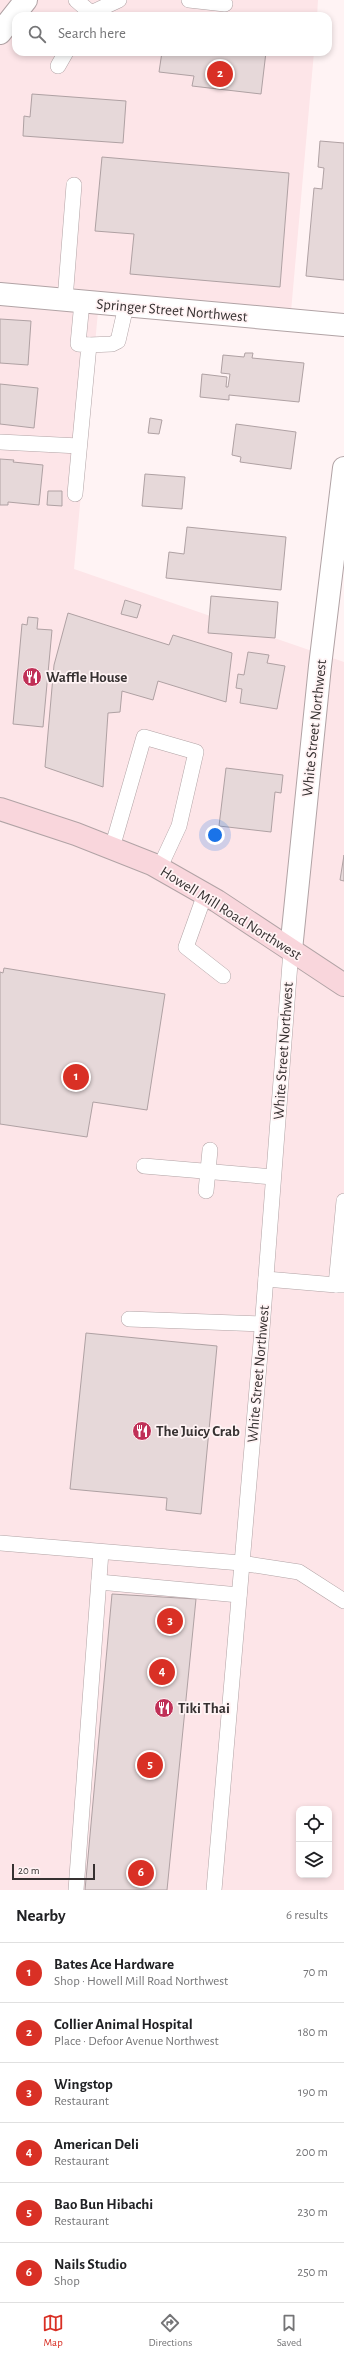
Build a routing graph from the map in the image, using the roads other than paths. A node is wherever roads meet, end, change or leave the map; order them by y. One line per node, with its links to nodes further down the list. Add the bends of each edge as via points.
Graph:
1 (26, 0): 6 (street)
2 (76, 0): 7 (lane)
3 (119, 0): 8 (lane)
4 (189, 0): 5 (lane)
5 (225, 4)
6 (17, 12)
7 (87, 12)
8 (96, 12)
9 (12, 18): 10 (street)
10 (0, 33)
11 (64, 56): 12 (lane)
12 (58, 66)
13 (74, 185): 15 (lane)
14 (0, 294): 15 (street, Springer Street Northwest)
15 (74, 301): 16 (street, Springer Street Northwest); 18 (lane, via 78,344)
16 (126, 306): 17 (street, Springer Street Northwest); 18 (lane, via 118,341 112,344)
17 (344, 325)
18 (88, 345): 20 (lane)
19 (0, 442): 20 (lane)
20 (79, 446): 22 (lane)
21 (344, 468): 27 (street, White Street Northwest, via 320,666)
22 (76, 494)
23 (0, 809): 24 (main road, Howell Mill Road Northwest)
24 (112, 848): 25 (main road, Howell Mill Road Northwest); 25 (lane, via 144,737 196,752 178,826)
25 (159, 868): 26 (main road, Howell Mill Road Northwest)
26 (205, 894): 27 (main road, Howell Mill Road Northwest); 28 (lane, via 186,947)
27 (291, 950): 29 (main road, Howell Mill Road Northwest); 33 (lane, White Street Northwest)
28 (223, 976)
29 (344, 985)
30 (210, 1150): 32 (lane)
31 (144, 1166): 32 (lane)
32 (208, 1173): 33 (lane); 34 (lane)
33 (273, 1177): 36 (lane, White Street Northwest)
34 (206, 1191)
35 (344, 1201): 37 (lane)
36 (266, 1279): 37 (lane); 39 (lane, White Street Northwest)
37 (340, 1285)
38 (128, 1319): 39 (lane)
39 (262, 1324): 42 (lane, White Street Northwest)
40 (0, 1543): 41 (lane)
41 (101, 1552): 42 (lane); 43 (lane)
42 (241, 1563): 44 (lane, White Street Northwest); 45 (lane, via 299,1572)
43 (98, 1582): 44 (lane); 46 (lane)
44 (239, 1595): 47 (lane, White Street Northwest)
45 (344, 1601)
46 (76, 1890)
47 (214, 1890)

